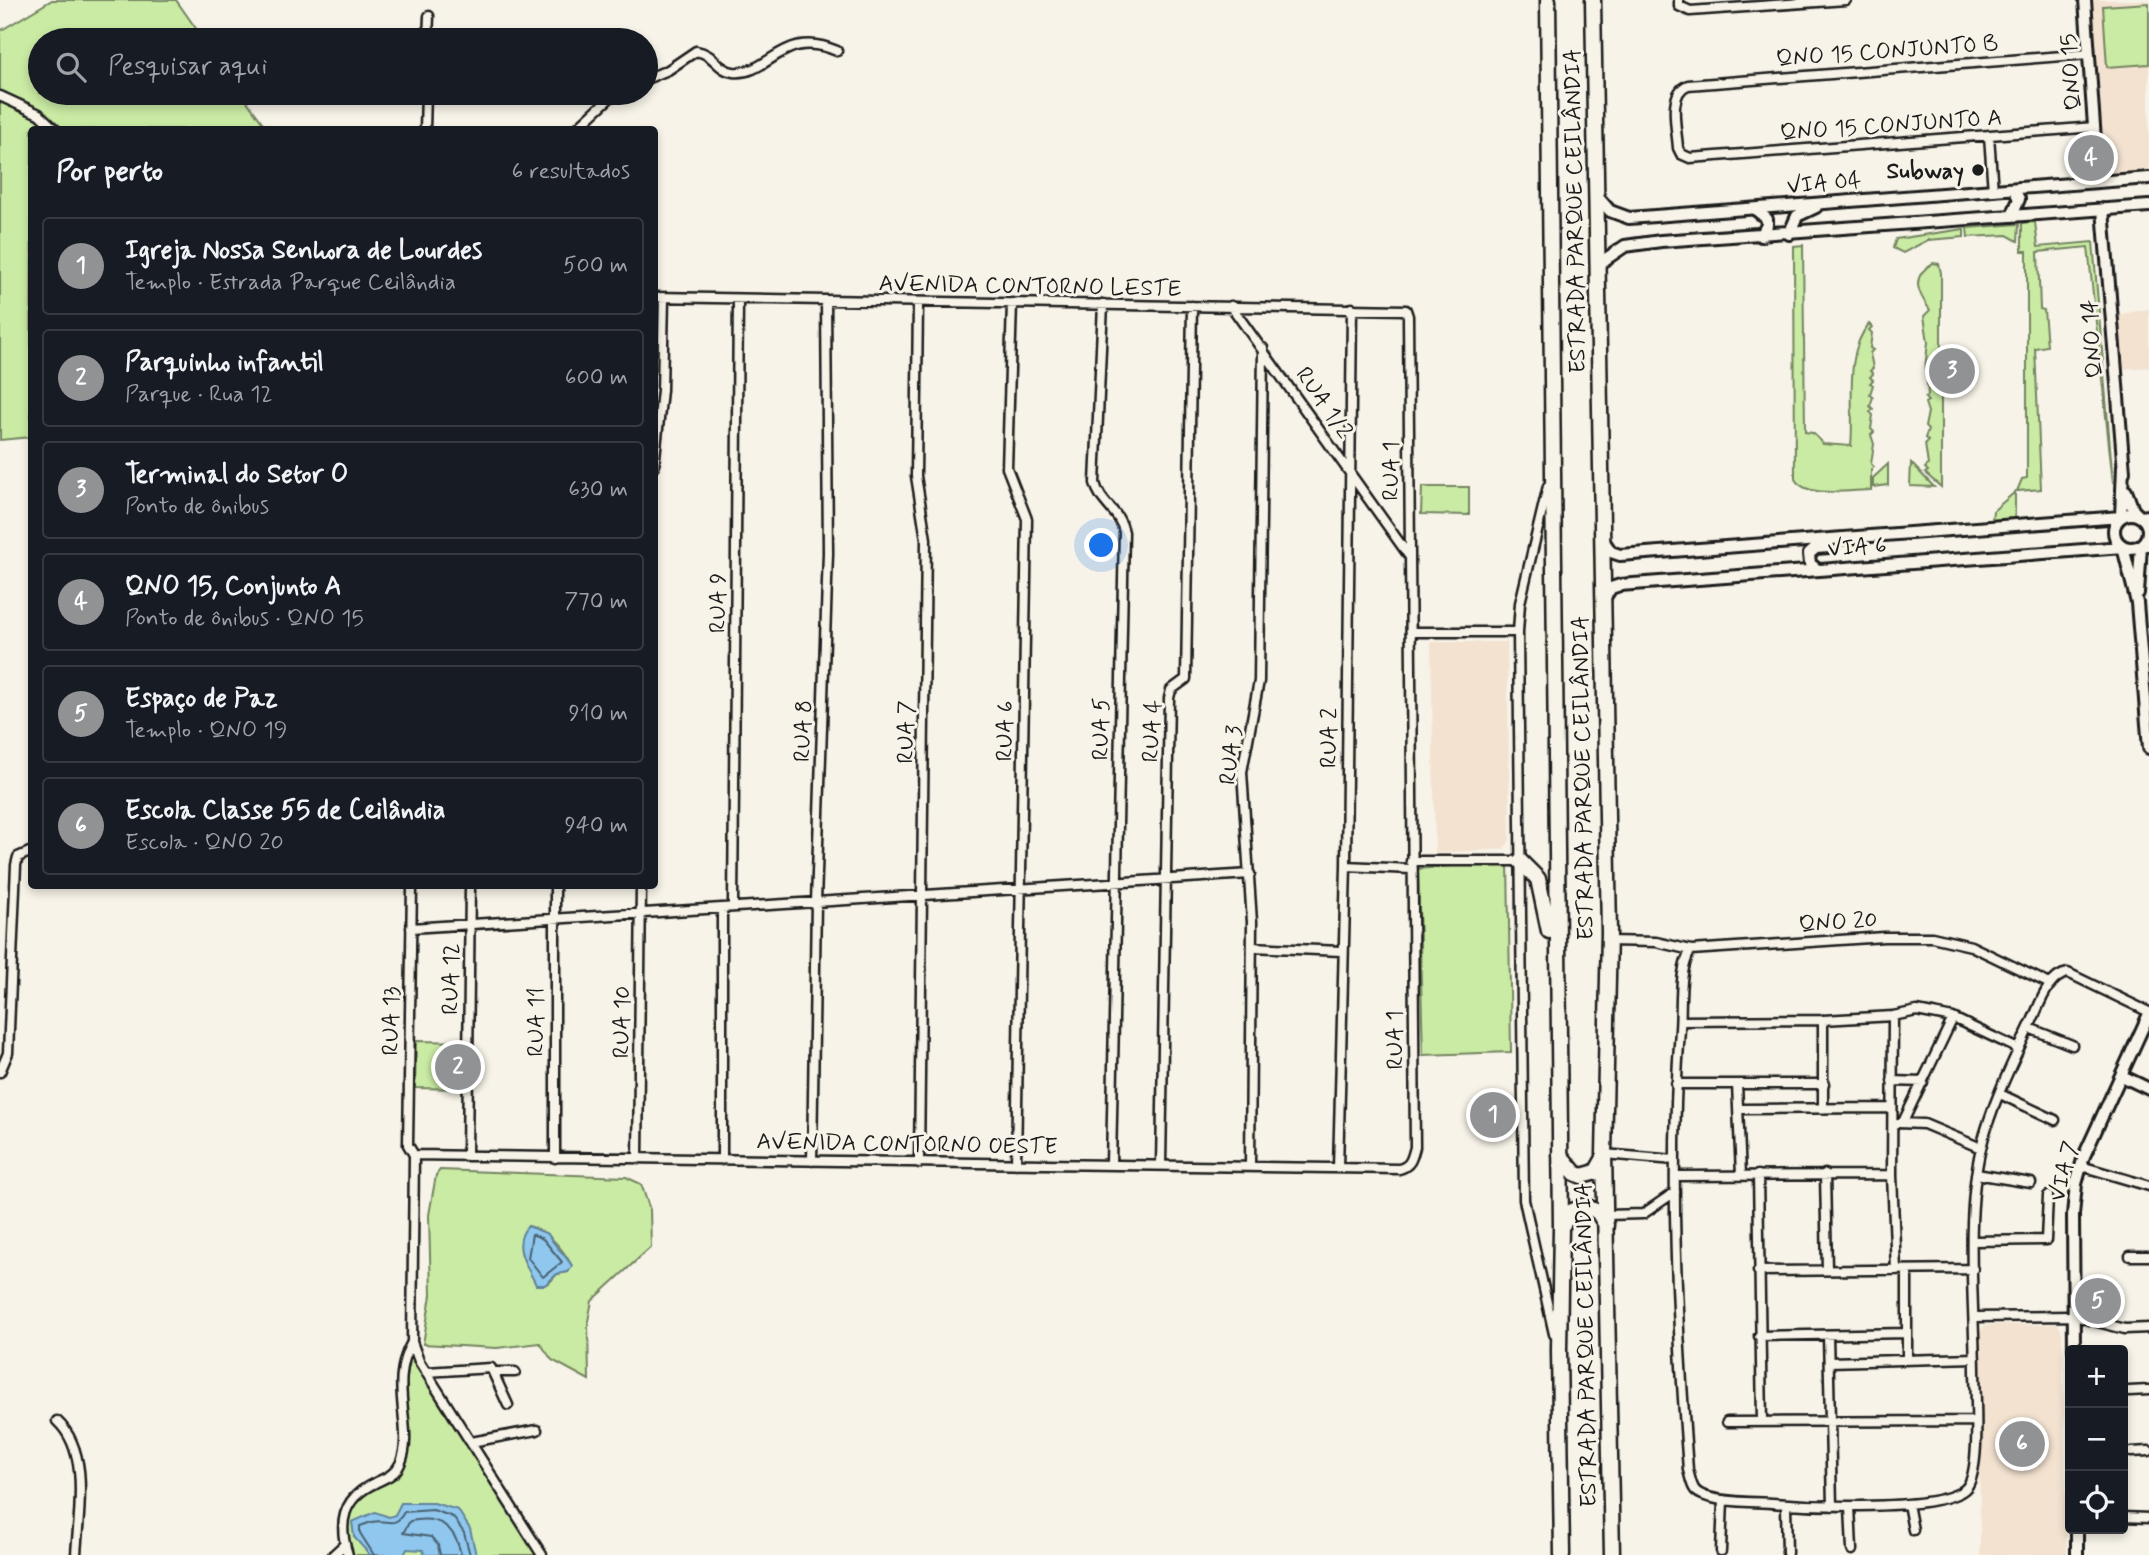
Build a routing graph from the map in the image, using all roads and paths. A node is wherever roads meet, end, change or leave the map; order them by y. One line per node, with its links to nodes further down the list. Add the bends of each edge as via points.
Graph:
1 (1548, 0): 47 (highway, ESTRADA PARQUE CEILÂNDIA)
2 (1593, 0): 24 (highway, ESTRADA PARQUE CEILÂNDIA)
3 (1679, 0): 4 (street, via 1679,6 1690,11)
4 (1846, 0)
5 (2085, 0): 9 (main road, QNO 15)
6 (429, 16): 7 (street)
7 (428, 28)
8 (837, 51): 10 (street, via 821,44 794,46 746,71 734,72 708,53 696,51)
9 (2089, 54): 17 (main road, QNO 15); 19 (street, QNO 15 CONJUNTO B, via 1688,85 1675,95 1678,148)
10 (658, 74)
11 (0, 96): 14 (street, via 39,114)
12 (426, 105): 15 (street)
13 (602, 105): 16 (street)
14 (52, 126)
15 (425, 126)
16 (580, 126)
17 (2095, 127): 18 (street, QNO 15 CONJUNTO A); 21 (main road, QNO 15)
18 (1989, 135): 19 (street, QNO 15 CONJUNTO A); 23 (street)
19 (1690, 158)
20 (2149, 178): 21 (main road, VIA O4)
21 (2098, 182): 22 (main road, VIA O4)
22 (2014, 189): 23 (main road, VIA O4); 29 (main road, via 2019,199)
23 (1993, 191): 25 (main road, VIA O4)
24 (1595, 195): 27 (main road, VIA O4, via 1610,211 1629,218); 32 (highway, ESTRADA PARQUE CEILÂNDIA)
25 (1825, 204): 27 (main road, VIA O4); 30 (main road, via 1797,216)
26 (2149, 206): 28 (main road)
27 (1755, 209): 31 (main road, via 1767,219)
28 (2103, 209): 29 (main road); 45 (main road, QNO 14)
29 (2012, 216): 30 (main road)
30 (1789, 234): 31 (main road)
31 (1761, 236): 32 (main road, via 1625,246)
32 (1597, 265): 51 (highway, ESTRADA PARQUE CEILÂNDIA)
33 (659, 297): 34 (street, AVENIDA CONTORNO LESTE); 44 (street, via 662,390)
34 (738, 299): 35 (street, AVENIDA CONTORNO LESTE); 75 (street, RUA 9)
35 (826, 301): 36 (street, AVENIDA CONTORNO LESTE); 74 (street, RUA 8, via 828,552)
36 (918, 302): 37 (street, AVENIDA CONTORNO LESTE); 73 (street, RUA 7, via 916,476 926,540)
37 (1012, 303): 38 (street, AVENIDA CONTORNO LESTE); 72 (street, RUA 6, via 1007,468 1027,519)
38 (1103, 304): 39 (street, AVENIDA CONTORNO LESTE); 67 (street, RUA 5, via 1095,483 1098,495 1121,518 1124,532)
39 (1192, 306): 40 (street, AVENIDA CONTORNO LESTE); 66 (street, RUA 4, via 1186,679 1171,690 1169,698)
40 (1231, 306): 41 (street, AVENIDA CONTORNO LESTE); 43 (street, RUA 1/2)
41 (1352, 308): 42 (street, AVENIDA CONTORNO LESTE); 46 (street, RUA 2)
42 (1406, 310): 54 (street, RUA 1)
43 (1263, 348): 46 (street, RUA 1/2); 65 (street, RUA 3, via 1259,681 1242,772)
44 (658, 428)
45 (2123, 466): 48 (main road, QNO 14, via 2128,500); 49 (main road, QNO 14)
46 (1350, 470): 54 (street, RUA 1/2); 64 (street, RUA 2)
47 (1552, 472): 59 (street, via 1520,603); 85 (highway, ESTRADA PARQUE CEILÂNDIA)
48 (2144, 516): 49 (main road); 52 (main road)
49 (2121, 517): 50 (main road, VIA 6); 53 (main road, via 2114,533)
50 (1915, 534): 51 (main road, VIA 6, via 1620,555 1611,552); 55 (main road, via 1885,543 1816,548 1809,561)
51 (1601, 538): 56 (highway, ESTRADA PARQUE CEILÂNDIA)
52 (2145, 545): 53 (main road); 57 (main road)
53 (2123, 547): 55 (main road, VIA 6); 57 (main road)
54 (1409, 556): 58 (street, RUA 1)
55 (1818, 570): 56 (main road, VIA 6, via 1620,585)
56 (1602, 602): 81 (highway, ESTRADA PARQUE CEILÂNDIA)
57 (2137, 603): 60 (main road)
58 (1411, 632): 59 (street); 63 (street, RUA 1)
59 (1518, 632): 62 (street)
60 (2149, 748)
61 (28, 853): 95 (street, via 18,857 16,865 8,1053)
62 (1520, 861): 63 (street); 85 (highway, via 1538,878); 156 (street, via 1524,1200)
63 (1411, 865): 64 (street); 127 (street, RUA 1, via 1415,1147 1407,1167)
64 (1346, 866): 84 (street, RUA 2)
65 (1250, 874): 66 (street); 82 (street, RUA 3)
66 (1166, 878): 67 (street); 123 (street, RUA 4)
67 (1115, 882): 72 (street); 122 (street, RUA 5)
68 (412, 889): 80 (street, RUA 13)
69 (470, 889): 79 (street, RUA 12)
70 (555, 889): 78 (street, RUA 11)
71 (642, 889): 77 (street, RUA 10)
72 (1020, 889): 73 (street); 121 (street, RUA 6)
73 (922, 897): 74 (street); 120 (street, RUA 7)
74 (816, 902): 75 (street); 119 (street, RUA 8)
75 (733, 907): 76 (street)
76 (723, 908): 77 (street); 117 (street)
77 (641, 913): 78 (street); 116 (street, RUA 10)
78 (555, 919): 79 (street); 115 (street, RUA 11)
79 (470, 925): 80 (street); 113 (street, RUA 12)
80 (411, 928): 111 (street, RUA 13, via 408,1145)
81 (1608, 941): 83 (street, QNO 20, via 1656,942); 114 (highway, ESTRADA PARQUE CEILÂNDIA)
82 (1252, 947): 84 (street); 125 (street, RUA 3)
83 (1691, 950): 86 (street, QNO 20, via 1932,937 1971,946); 91 (street, via 1683,979)
84 (1341, 951): 126 (street, RUA 2)
85 (1556, 971): 112 (highway, ESTRADA PARQUE CEILÂNDIA)
86 (2050, 984): 87 (street, via 2068,973); 92 (street)
87 (2149, 1013): 96 (main road, VIA 7)
88 (1893, 1016): 89 (street, via 1917,1011); 90 (street); 97 (street)
89 (1953, 1018): 94 (street); 98 (street)
90 (1823, 1020): 91 (street); 101 (street)
91 (1681, 1021): 99 (street)
92 (2029, 1028): 93 (street); 94 (street)
93 (2072, 1045)
94 (2019, 1049): 103 (street)
95 (0, 1072)
96 (2122, 1076): 102 (main road); 124 (main road, VIA 7)
97 (1892, 1081): 98 (street); 104 (street)
98 (1923, 1082): 108 (street)
99 (1676, 1084): 100 (street); 118 (street)
100 (1737, 1084): 101 (street); 105 (street)
101 (1824, 1084): 106 (street)
102 (2149, 1089)
103 (2000, 1094): 107 (street); 110 (street)
104 (1892, 1108): 106 (street); 109 (street)
105 (1739, 1109): 106 (street); 130 (street)
106 (1823, 1109)
107 (2055, 1120)
108 (1903, 1122): 109 (street); 110 (street, via 1924,1124)
109 (1893, 1124): 132 (street)
110 (1981, 1148): 129 (street)
111 (414, 1155): 113 (street, AVENIDA CONTORNO OESTE); 154 (street, RUA 13)
112 (1560, 1155): 114 (highway, via 1582,1176 1596,1172); 139 (highway, ESTRADA PARQUE CEILÂNDIA)
113 (467, 1156): 115 (street, AVENIDA CONTORNO OESTE)
114 (1604, 1156): 118 (street); 138 (highway, ESTRADA PARQUE CEILÂNDIA)
115 (555, 1158): 116 (street, AVENIDA CONTORNO OESTE)
116 (638, 1159): 117 (street, AVENIDA CONTORNO OESTE)
117 (722, 1160): 119 (street, AVENIDA CONTORNO OESTE)
118 (1675, 1160): 133 (street)
119 (812, 1161): 120 (street, AVENIDA CONTORNO OESTE)
120 (919, 1163): 121 (street, AVENIDA CONTORNO OESTE)
121 (1016, 1164): 122 (street, AVENIDA CONTORNO OESTE)
122 (1111, 1165): 123 (street, AVENIDA CONTORNO OESTE)
123 (1161, 1165): 125 (street, AVENIDA CONTORNO OESTE)
124 (2081, 1166): 135 (street); 148 (main road, VIA 7, via 2073,1215)
125 (1250, 1167): 126 (street, AVENIDA CONTORNO OESTE)
126 (1338, 1168): 127 (street, AVENIDA CONTORNO OESTE)
127 (1399, 1169)
128 (1825, 1174): 131 (street); 132 (street); 144 (street)
129 (1976, 1174): 134 (street); 140 (street)
130 (1741, 1175): 131 (street); 133 (street)
131 (1758, 1175): 146 (street)
132 (1892, 1175): 145 (street)
133 (1675, 1176): 136 (street)
134 (2031, 1183)
135 (2149, 1186)
136 (1675, 1192): 138 (street, via 1643,1214); 175 (street, via 1675,1307 1688,1470 1695,1490)
137 (2048, 1196): 140 (street, via 2046,1240)
138 (1606, 1221): 139 (highway, via 1585,1206 1572,1211); 193 (highway, ESTRADA PARQUE CEILÂNDIA)
139 (1561, 1227): 156 (highway, ESTRADA PARQUE CEILÂNDIA)
140 (1973, 1241): 143 (street)
141 (2130, 1256): 142 (street)
142 (2149, 1256)
143 (1973, 1269): 147 (street); 149 (street)
144 (1827, 1270): 145 (street); 146 (street)
145 (1896, 1270): 147 (street)
146 (1758, 1271): 153 (street)
147 (1907, 1271): 151 (street)
148 (2074, 1316): 149 (street); 150 (street, via 2125,1329); 155 (main road, VIA 7)
149 (1975, 1317): 158 (street)
150 (2149, 1328)
151 (1907, 1333): 152 (street); 157 (street)
152 (1828, 1335): 153 (street); 159 (street)
153 (1759, 1336): 169 (street)
154 (412, 1342): 160 (street); 184 (street, via 401,1365 402,1461 390,1476 352,1499 343,1515)
155 (2074, 1345)
156 (1559, 1350): 192 (highway, ESTRADA PARQUE CEILÂNDIA)
157 (1907, 1358): 158 (street); 159 (street)
158 (1975, 1358): 167 (street)
159 (1829, 1362): 170 (street)
160 (426, 1372): 161 (street, via 491,1368); 172 (street)
161 (495, 1372): 162 (street); 165 (street)
162 (515, 1372)
163 (2149, 1390): 164 (street)
164 (2129, 1391)
165 (508, 1405)
166 (57, 1421): 188 (street, via 72,1440 78,1469)
167 (1976, 1421): 170 (street); 177 (street, via 1968,1487 1958,1495)
168 (1727, 1422): 169 (street)
169 (1762, 1422): 170 (street)
170 (1829, 1422): 178 (street)
171 (537, 1430): 172 (street)
172 (471, 1442): 191 (street)
173 (2149, 1451): 174 (street)
174 (2131, 1452)
175 (1723, 1500): 176 (street); 186 (street)
176 (1786, 1504): 178 (street); 187 (street)
177 (1908, 1504): 179 (street); 182 (street)
178 (1832, 1506): 179 (street)
179 (1850, 1506): 185 (street)
180 (2128, 1517): 181 (street)
181 (2149, 1517)
182 (1913, 1530)
183 (2077, 1534): 194 (main road)
184 (345, 1544): 189 (street); 190 (street)
185 (1852, 1550)
186 (1721, 1551)
187 (1787, 1553)
188 (76, 1555)
189 (333, 1555)
190 (348, 1555)
191 (542, 1555)
192 (1562, 1555)
193 (1612, 1555)
194 (2077, 1555)

